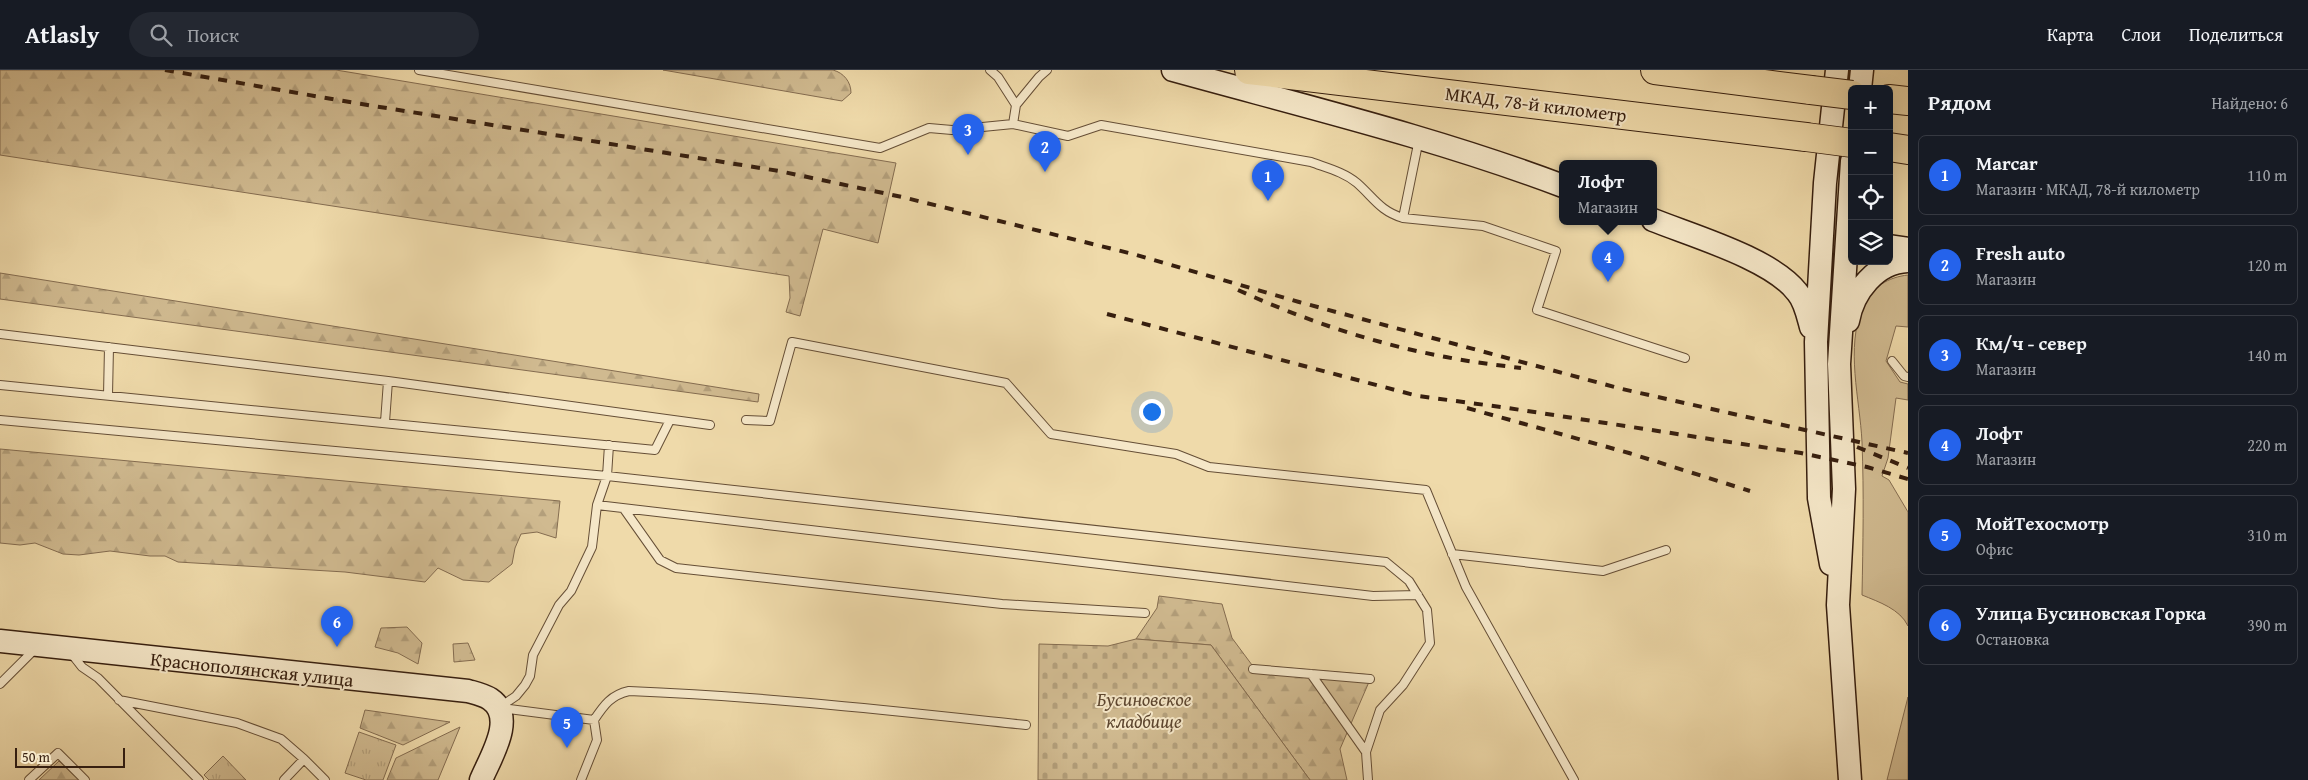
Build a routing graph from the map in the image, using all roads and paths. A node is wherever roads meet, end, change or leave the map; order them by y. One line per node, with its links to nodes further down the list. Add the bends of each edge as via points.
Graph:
1 (419, 70): 15 (lane, via 880,148 929,128 952,130)
2 (990, 70): 14 (lane)
3 (1048, 70): 14 (lane)
4 (1173, 70): 16 (main road)
5 (1249, 70): 17 (highway, МКАД, 78-й километр, bridge)
6 (1655, 70): 9 (highway)
7 (1838, 70): 28 (main road, via 1824,192)
8 (1862, 70): 10 (main road)
9 (1707, 74): 11 (highway, bridge)
10 (1860, 85)
11 (1848, 95)
12 (1893, 99): 13 (highway)
13 (1908, 101)
14 (1016, 105): 15 (lane)
15 (1013, 124): 21 (lane, via 1068,136 1100,125 1311,162 1342,173 1357,183 1373,201)
16 (1419, 139): 20 (main road); 21 (lane)
17 (1848, 142)
18 (1893, 148): 19 (highway)
19 (1908, 150)
20 (1559, 184)
21 (1403, 218): 30 (lane, via 1483,226 1556,251 1538,310)
22 (1848, 220): 32 (main road)
23 (1657, 222): 28 (main road, via 1750,258 1782,276 1798,292 1805,305)
24 (1893, 247): 25 (main road)
25 (1908, 250)
26 (1908, 261): 32 (main road, via 1882,268 1855,296)
27 (0, 334): 29 (lane)
28 (1816, 342): 49 (main road, via 1819,498)
29 (109, 347): 34 (lane); 36 (lane)
30 (1685, 358)
31 (1892, 361): 33 (lane)
32 (1839, 364): 49 (main road, via 1844,489)
33 (1908, 377)
34 (388, 382): 38 (lane); 40 (lane)
35 (0, 385): 36 (lane)
36 (108, 395): 40 (lane)
37 (0, 420): 43 (lane)
38 (670, 420): 41 (lane); 42 (lane, via 654,450)
39 (746, 420): 47 (lane, via 770,421 792,342 1006,383 1051,434 1176,454 1209,467 1426,490)
40 (384, 422): 42 (lane)
41 (710, 425)
42 (609, 445): 43 (lane)
43 (607, 476): 44 (lane); 48 (lane, via 1386,562 1409,581)
44 (597, 505): 45 (lane); 59 (lane, via 592,547 571,591 559,605 532,655 530,676 516,696)
45 (624, 509): 48 (lane, via 1373,596); 50 (lane, via 660,560 676,568 1002,604)
46 (1666, 550): 47 (lane, via 1603,571)
47 (1452, 554): 72 (lane, via 1466,587)
48 (1418, 595): 62 (lane, via 1427,610 1430,642 1404,685 1380,710)
49 (1838, 605): 73 (main road)
50 (1144, 613)
51 (0, 642): 52 (main road, Краснополянская улица)
52 (38, 646): 53 (main road, Краснополянская улица); 57 (lane)
53 (68, 650): 58 (lane); 59 (main road, Краснополянская улица, via 468,691 489,698)
54 (1253, 669): 55 (lane)
55 (1311, 674): 56 (lane); 62 (lane)
56 (1370, 679)
57 (0, 684)
58 (119, 700): 63 (lane, via 237,723 281,739); 66 (lane)
59 (499, 708): 60 (lane); 69 (main road, via 502,718 499,739)
60 (594, 720): 61 (lane, via 606,702 629,691 879,709); 70 (lane, via 597,740)
61 (1026, 725)
62 (1366, 752): 71 (lane)
63 (304, 759): 67 (lane); 68 (lane)
64 (30, 780): 65 (lane, via 58,753)
65 (85, 780)
66 (199, 780)
67 (284, 780)
68 (325, 780)
69 (481, 780)
70 (580, 780)
71 (1368, 780)
72 (1574, 780)
73 (1850, 780)

